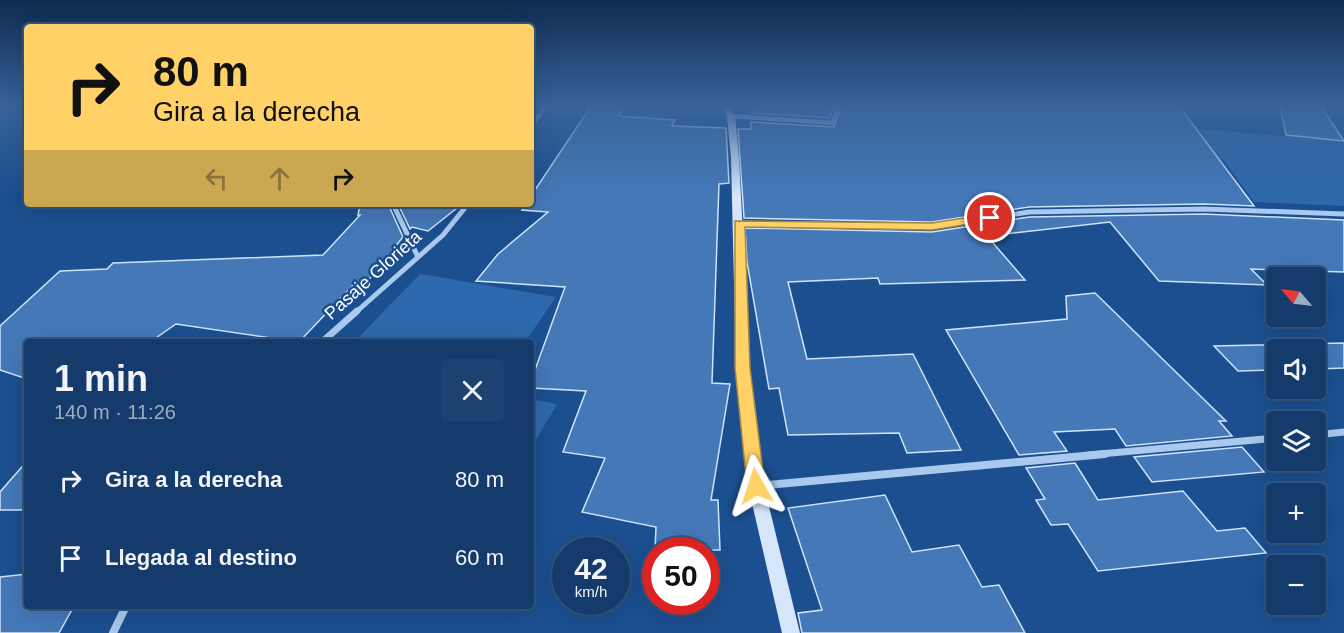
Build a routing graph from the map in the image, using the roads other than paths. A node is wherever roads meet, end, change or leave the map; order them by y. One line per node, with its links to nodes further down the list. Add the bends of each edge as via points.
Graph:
1 (730, 136): 5 (main road)
2 (394, 207): 6 (street)
3 (466, 207): 6 (street, Pasaje Glorieta, via 443,235)
4 (1344, 214): 5 (street, via 1181,209 1029,212 932,227)
5 (739, 224): 11 (main road, via 743,368)
6 (417, 257): 7 (street, Pasaje Glorieta)
7 (325, 339)
8 (1344, 432): 9 (street)
9 (1326, 434)
10 (1266, 439): 11 (street)
11 (756, 486): 14 (main road)
12 (125, 609): 13 (street)
13 (113, 633)
14 (791, 633)

